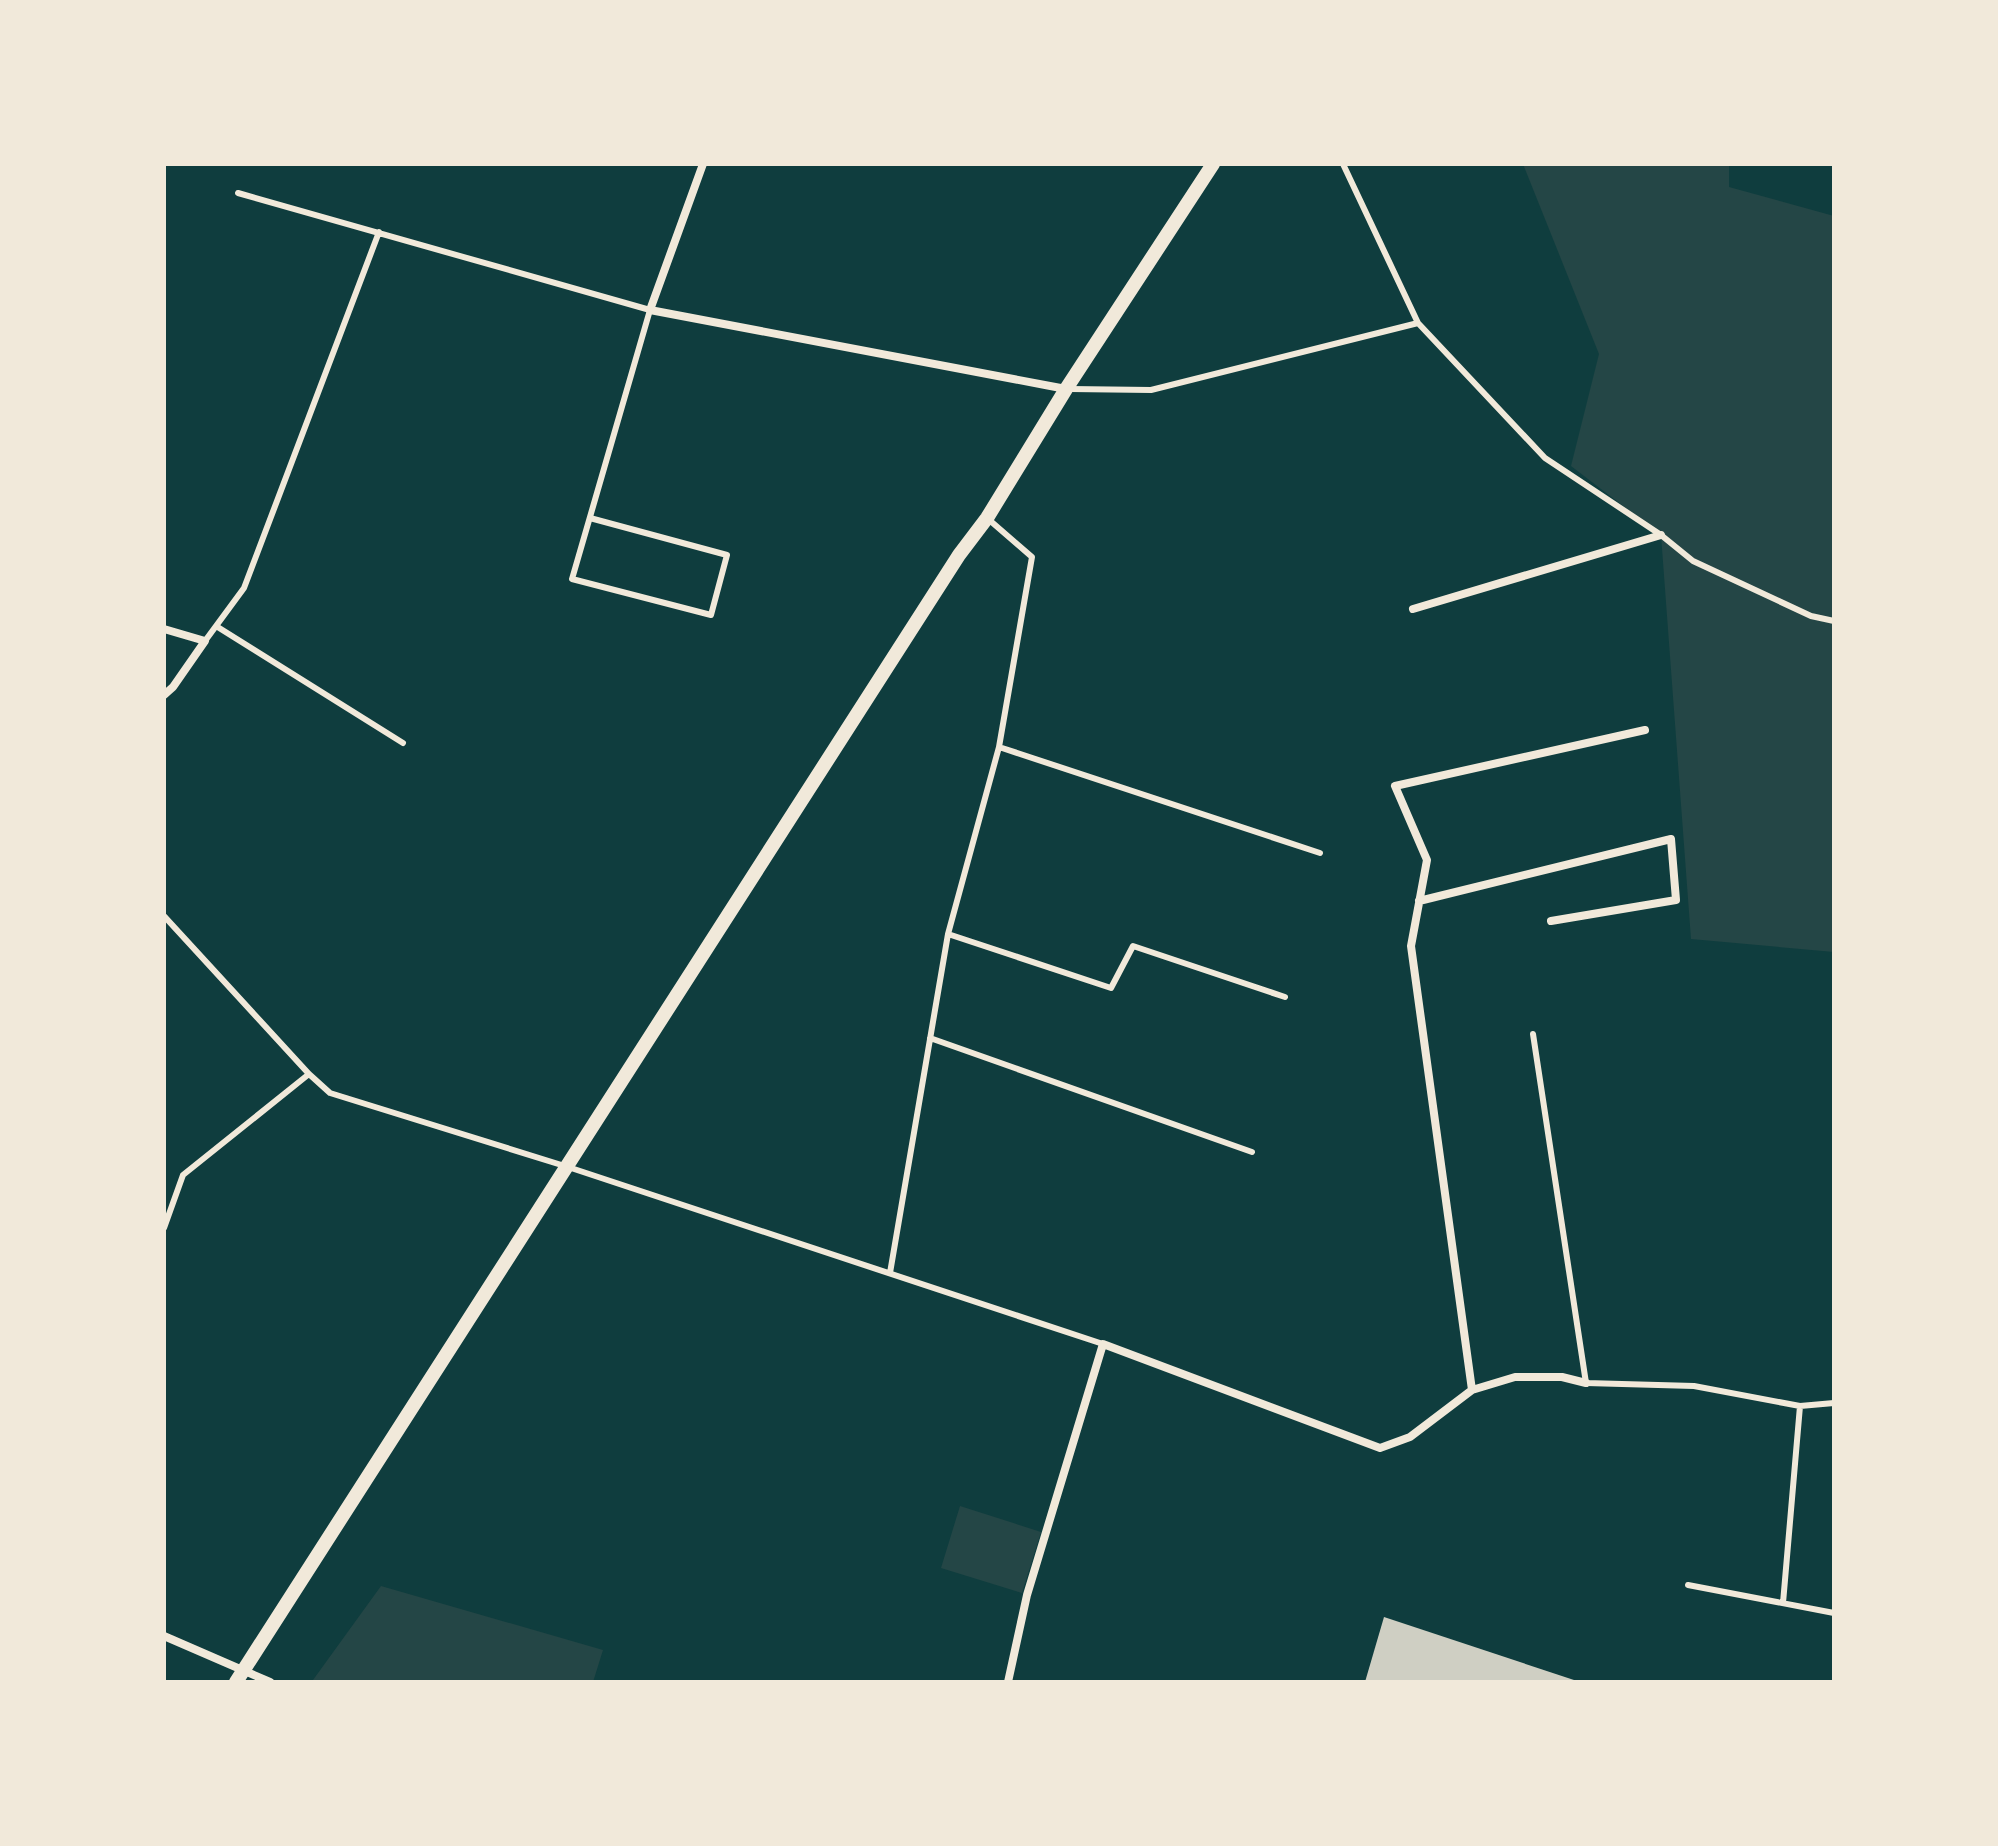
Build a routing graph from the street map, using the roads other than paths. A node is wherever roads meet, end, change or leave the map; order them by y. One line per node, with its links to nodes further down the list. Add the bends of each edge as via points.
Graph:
1 (703, 164): 6 (street)
2 (1213, 164): 8 (street)
3 (1343, 164): 7 (lane)
4 (238, 193): 5 (lane)
5 (379, 232): 6 (lane); 14 (lane, via 244,588)
6 (650, 310): 8 (street); 9 (lane)
7 (1418, 323): 8 (lane, via 1151,390); 11 (lane, via 1545,458)
8 (1066, 389): 10 (street)
9 (590, 518): 9 (lane, via 572,579 711,615 727,555)
10 (987, 518): 20 (lane, via 1032,557); 31 (street)
11 (1661, 535): 12 (street); 13 (lane, via 1693,561 1811,616)
12 (1413, 609)
13 (1834, 621)
14 (216, 626): 16 (lane); 19 (lane)
15 (164, 629): 16 (street)
16 (205, 641): 17 (street)
17 (164, 695)
18 (1645, 730): 22 (street, via 1395,786 1427,860)
19 (403, 743)
20 (999, 747): 21 (lane); 25 (lane)
21 (1320, 853)
22 (1419, 901): 24 (street, via 1671,839 1676,900); 36 (street, via 1411,946)
23 (164, 916): 29 (lane)
24 (1551, 921)
25 (948, 934): 26 (lane, via 1111,988 1133,946); 28 (lane)
26 (1285, 997)
27 (1533, 1034): 35 (lane)
28 (930, 1038): 30 (lane); 33 (lane)
29 (309, 1074): 31 (lane, via 330,1093); 32 (lane, via 183,1175)
30 (1252, 1152)
31 (568, 1167): 33 (lane); 43 (street)
32 (164, 1228)
33 (890, 1273): 34 (lane)
34 (1103, 1344): 36 (street, via 1380,1448 1410,1437); 45 (street, via 1027,1595)
35 (1586, 1383): 36 (street, via 1515,1377); 38 (lane, via 1694,1386)
36 (1472, 1390)
37 (1834, 1403): 38 (lane)
38 (1800, 1406): 40 (lane)
39 (1688, 1585): 40 (lane)
40 (1783, 1603): 41 (lane)
41 (1834, 1613)
42 (164, 1636): 43 (street)
43 (240, 1677): 44 (street)
44 (270, 1682)
45 (1008, 1682)

